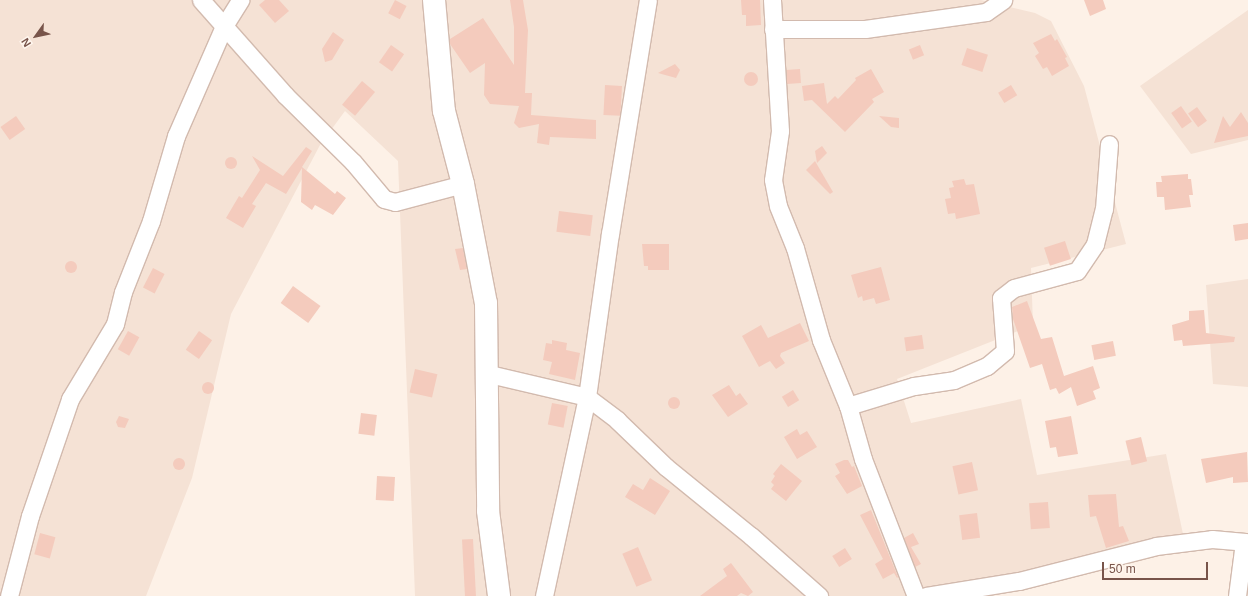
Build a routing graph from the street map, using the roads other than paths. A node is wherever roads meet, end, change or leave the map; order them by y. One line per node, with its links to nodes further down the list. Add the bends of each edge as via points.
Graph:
1 (201, 0): 7 (street)
2 (240, 0): 7 (street)
3 (434, 0): 10 (street, via 444,111)
4 (648, 0): 12 (street, via 610,234)
5 (772, 0): 8 (street)
6 (1003, 0): 8 (street, via 986,12 865,29)
7 (224, 26): 10 (street, via 320,132 353,162 384,199 395,202); 15 (street, via 176,136 149,229 124,292 115,324 70,399 30,516)
8 (773, 29): 13 (street, via 780,131 774,186 821,340)
9 (1109, 144): 13 (street, via 1104,209 1095,244 1077,271 1014,288 1001,298 1006,351 987,366 954,380 914,386)
10 (463, 184): 11 (street, via 486,303)
11 (485, 373): 12 (street); 16 (street, via 488,511)
12 (587, 397): 17 (street); 18 (street, via 617,420 666,467 751,536)
13 (848, 406): 19 (street, via 863,459)
14 (1246, 542): 20 (street, via 1212,539 1156,546 1019,580); 21 (street)
15 (9, 596)
16 (499, 596)
17 (544, 596)
18 (819, 596)
19 (916, 596)
20 (926, 596)
21 (1237, 596)

